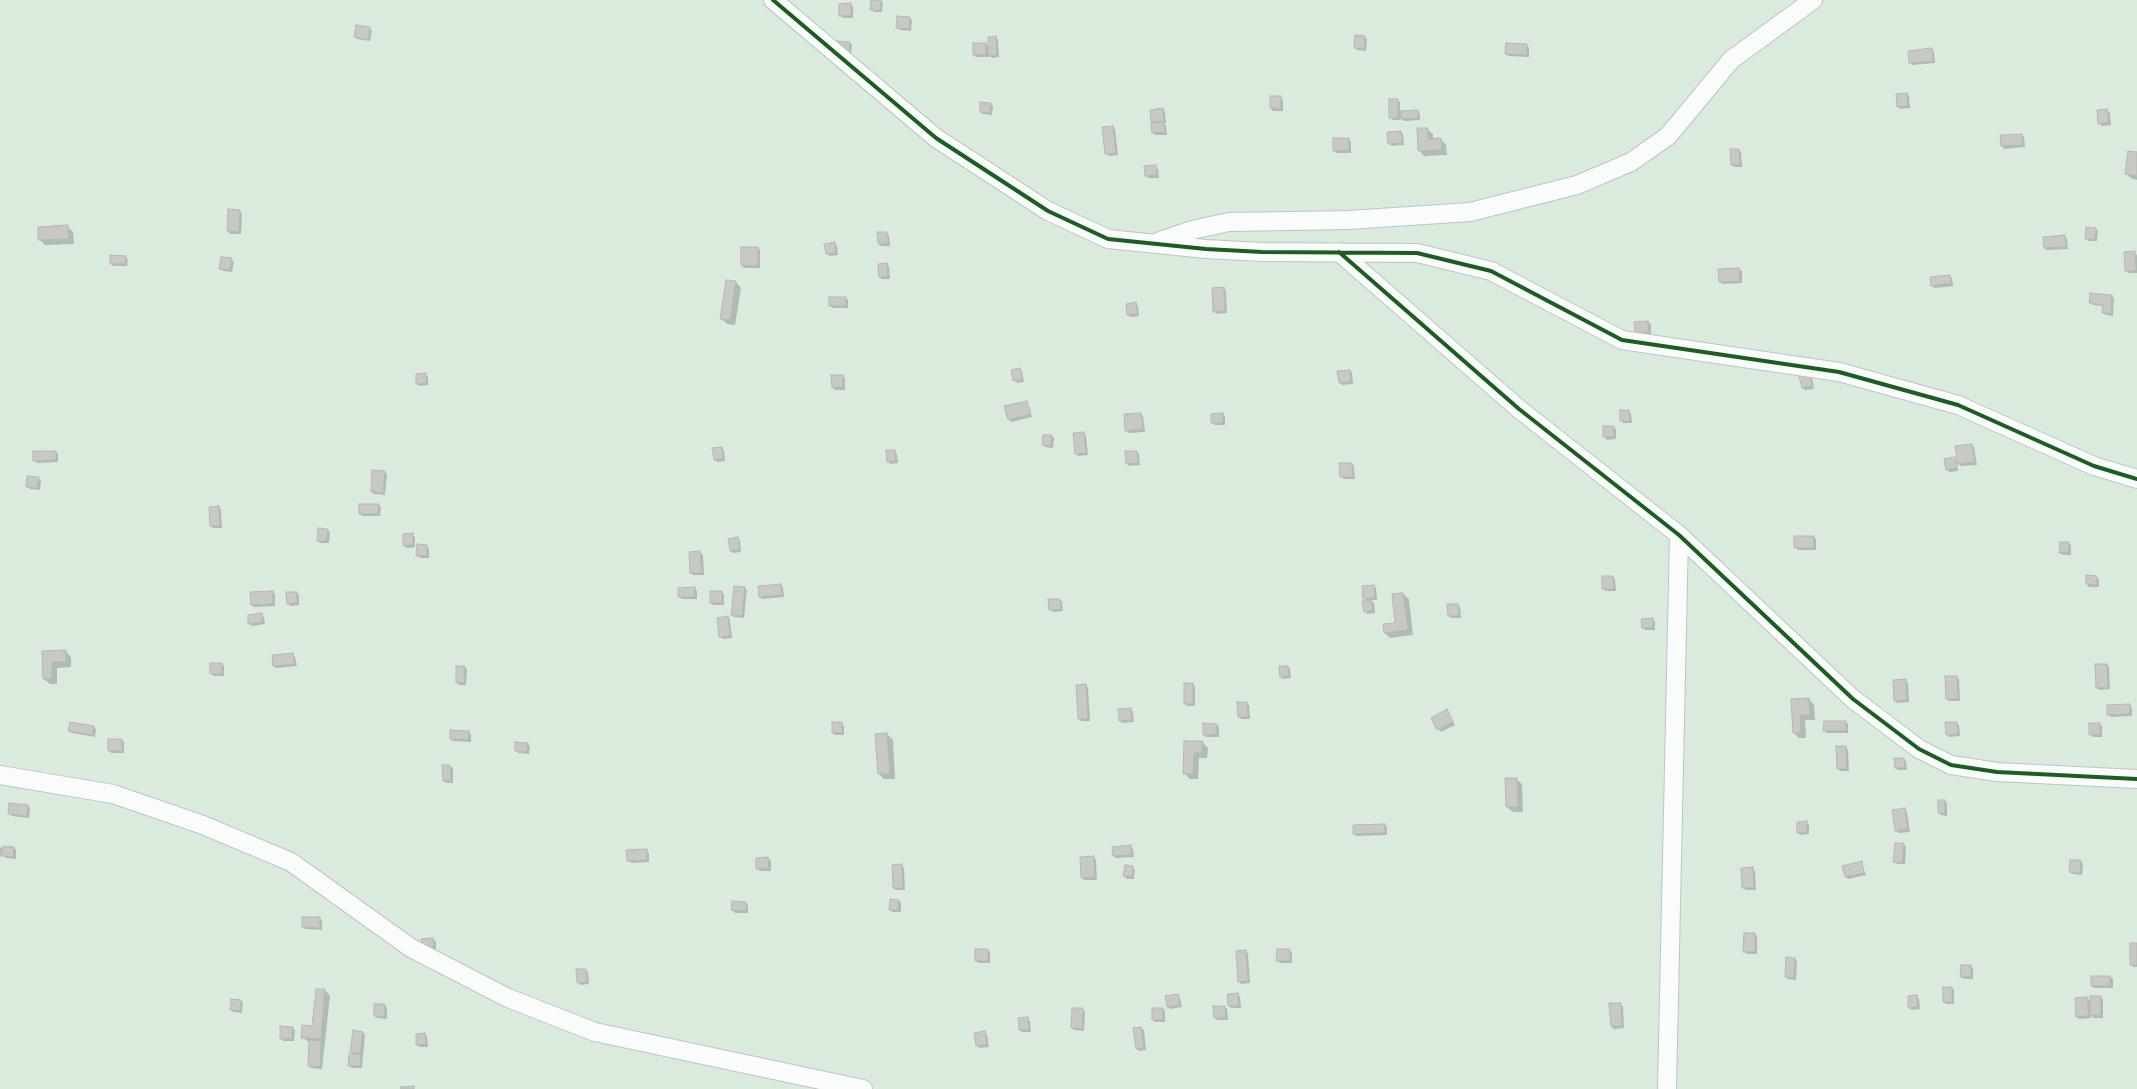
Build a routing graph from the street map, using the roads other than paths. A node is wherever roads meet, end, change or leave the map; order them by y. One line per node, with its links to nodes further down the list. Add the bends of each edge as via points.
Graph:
1 (774, 0): 3 (street, via 936,138 1048,211 1108,239)
2 (1813, 0): 3 (street, via 1731,60 1668,136 1631,162 1577,185 1470,212 1349,220 1229,222 1192,230)
3 (1154, 244): 4 (street, via 1255,252)
4 (1339, 252): 5 (street, via 1417,253 1491,271 1622,340 1846,374 1958,405 2094,466); 6 (street, via 1519,409)
5 (2137, 479)
6 (1679, 535): 8 (street, via 1853,699 1919,749 1951,765 1997,772); 10 (street)
7 (0, 775): 9 (street, via 114,794 203,825 291,862 411,948 508,998 595,1032)
8 (2137, 780)
9 (863, 1089)
10 (1667, 1089)

